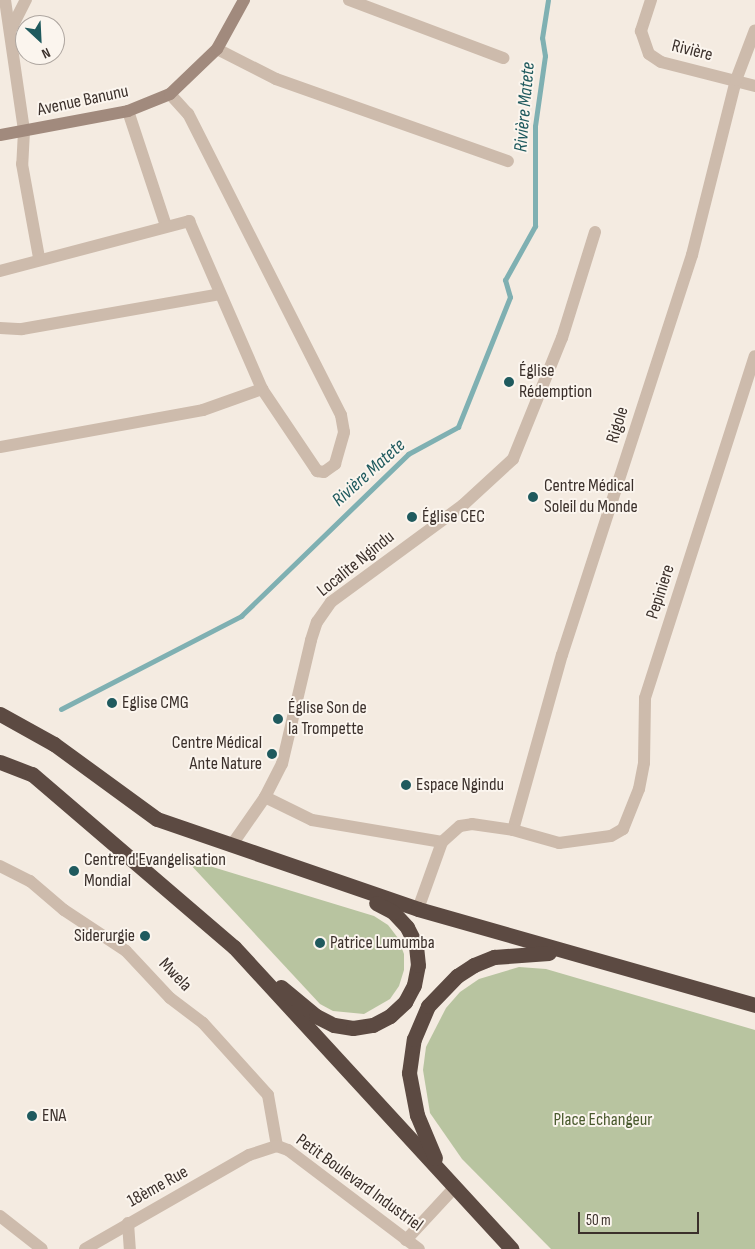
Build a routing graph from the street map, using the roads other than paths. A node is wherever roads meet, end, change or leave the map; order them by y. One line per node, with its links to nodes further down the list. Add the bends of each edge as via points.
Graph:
1 (5, 0): 6 (street)
2 (26, 0): 6 (street)
3 (244, 0): 8 (street, Avenue Banunu)
4 (349, 0): 9 (street)
5 (651, 0): 10 (street, Rivière, via 640,31 649,54 661,62)
6 (10, 29): 14 (street)
7 (755, 30): 10 (street, Rigole)
8 (217, 50): 12 (street, Avenue Banunu); 16 (street, via 276,79)
9 (503, 58)
10 (736, 80): 11 (street, Rivière); 31 (street, Rigole, via 692,255 562,656)
11 (755, 86)
12 (170, 94): 13 (street, Avenue Banunu); 24 (street, via 188,114 341,416 344,432 335,464 324,472 317,470)
13 (128, 111): 14 (street, Avenue Banunu); 17 (street)
14 (24, 131): 15 (street, Avenue Banunu); 19 (street, via 22,164)
15 (0, 135)
16 (508, 161)
17 (166, 226): 19 (street); 21 (street, via 189,221)
18 (596, 232): 30 (street, Localite Ngindu, via 562,338 513,459 462,505 331,602 317,622 282,764)
19 (39, 258): 20 (street)
20 (0, 270)
21 (220, 294): 22 (street, via 22,329); 24 (street)
22 (0, 328)
23 (755, 356): 31 (street, Pepiniere, via 645,698 644,763 639,789 623,829 611,836 559,843)
24 (262, 389): 25 (street, via 202,410)
25 (0, 447)
26 (0, 714): 33 (highway, via 54,744 157,820)
27 (0, 754): 29 (highway)
28 (0, 762): 29 (highway)
29 (32, 774): 37 (highway)
30 (265, 797): 32 (street, via 312,820); 33 (street, Localite Ngindu)
31 (513, 830): 32 (street, via 472,824 460,826)
32 (442, 842): 36 (street)
33 (231, 846): 35 (highway)
34 (0, 866): 40 (street, Mwela, via 30,881 64,910 126,951 170,998 203,1023 268,1095)
35 (314, 876): 36 (highway); 37 (highway, via 393,912 407,927 416,945 418,965 414,985 405,1002 390,1016 363,1026 334,1025 316,1016)
36 (418, 910): 38 (highway)
37 (234, 947): 42 (highway)
38 (590, 959): 39 (highway); 42 (highway, via 544,952 494,957 456,976 428,1006 414,1039 409,1073 417,1115)
39 (755, 1005)
40 (277, 1146): 41 (street, Petit Boulevard Industriel); 46 (street, Petit Boulevard Industriel, via 288,1150)
41 (249, 1155): 45 (street, 18ème Rue)
42 (442, 1172): 43 (highway)
43 (455, 1187): 46 (street); 51 (highway)
44 (0, 1216): 47 (street)
45 (128, 1223): 48 (street, 18ème Rue); 49 (street)
46 (406, 1240): 50 (street, Petit Boulevard Industriel)
47 (42, 1249)
48 (85, 1249)
49 (130, 1249)
50 (419, 1249)
51 (512, 1249)

